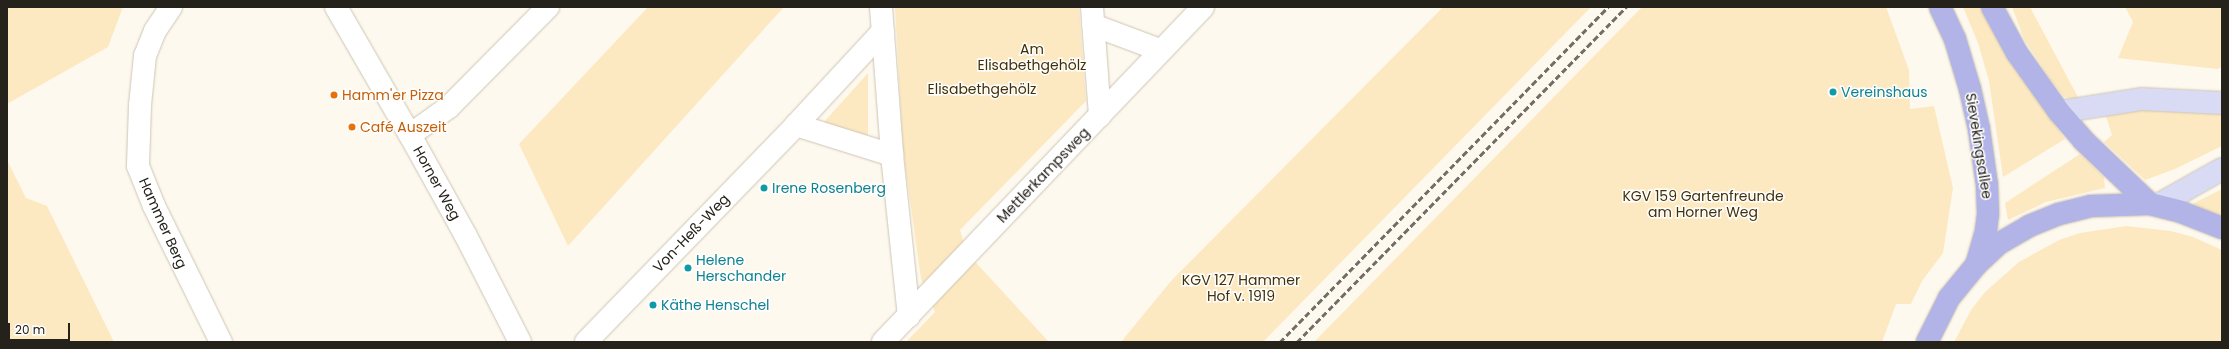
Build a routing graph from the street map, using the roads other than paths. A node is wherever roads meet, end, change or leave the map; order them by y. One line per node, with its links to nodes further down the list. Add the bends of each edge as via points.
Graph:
1 (171, 7): 22 (street, Hammer Berg, via 155,31 145,56 138,166 154,206)
2 (336, 7): 15 (street, Horner Weg)
3 (548, 7): 15 (street, via 449,107)
4 (881, 7): 9 (street)
5 (1203, 7): 10 (street, Mettlerkampsweg)
6 (1940, 7): 20 (main road, Sievekingsallee, via 1955,39 1970,89 1987,185 1986,231)
7 (1992, 7): 12 (main road, Sievekingsallee, via 2017,53)
8 (1092, 16): 10 (street); 13 (street)
9 (883, 31): 14 (street, Von-Heß-Weg); 16 (street)
10 (1160, 50): 13 (street, Mettlerkampsweg)
11 (2222, 103): 12 (main road, via 2141,99)
12 (2059, 112): 18 (main road, Sievekingsallee, via 2083,140)
13 (1100, 116): 21 (street, Mettlerkampsweg)
14 (796, 124): 16 (street); 24 (street, Von-Heß-Weg)
15 (410, 135): 23 (street, Horner Weg, via 466,236)
16 (892, 156): 21 (street)
17 (2222, 169): 18 (main road)
18 (2154, 205): 19 (main road, Sievekingsallee, via 2205,220); 20 (main road, Sievekingsallee, via 2091,206 2059,214 2028,226 2000,243)
19 (2222, 228)
20 (1976, 265): 26 (main road, Sievekingsallee, via 1949,298)
21 (909, 316): 25 (street, Mettlerkampsweg)
22 (221, 342)
23 (520, 342)
24 (586, 342)
25 (883, 342)
26 (1927, 342)

